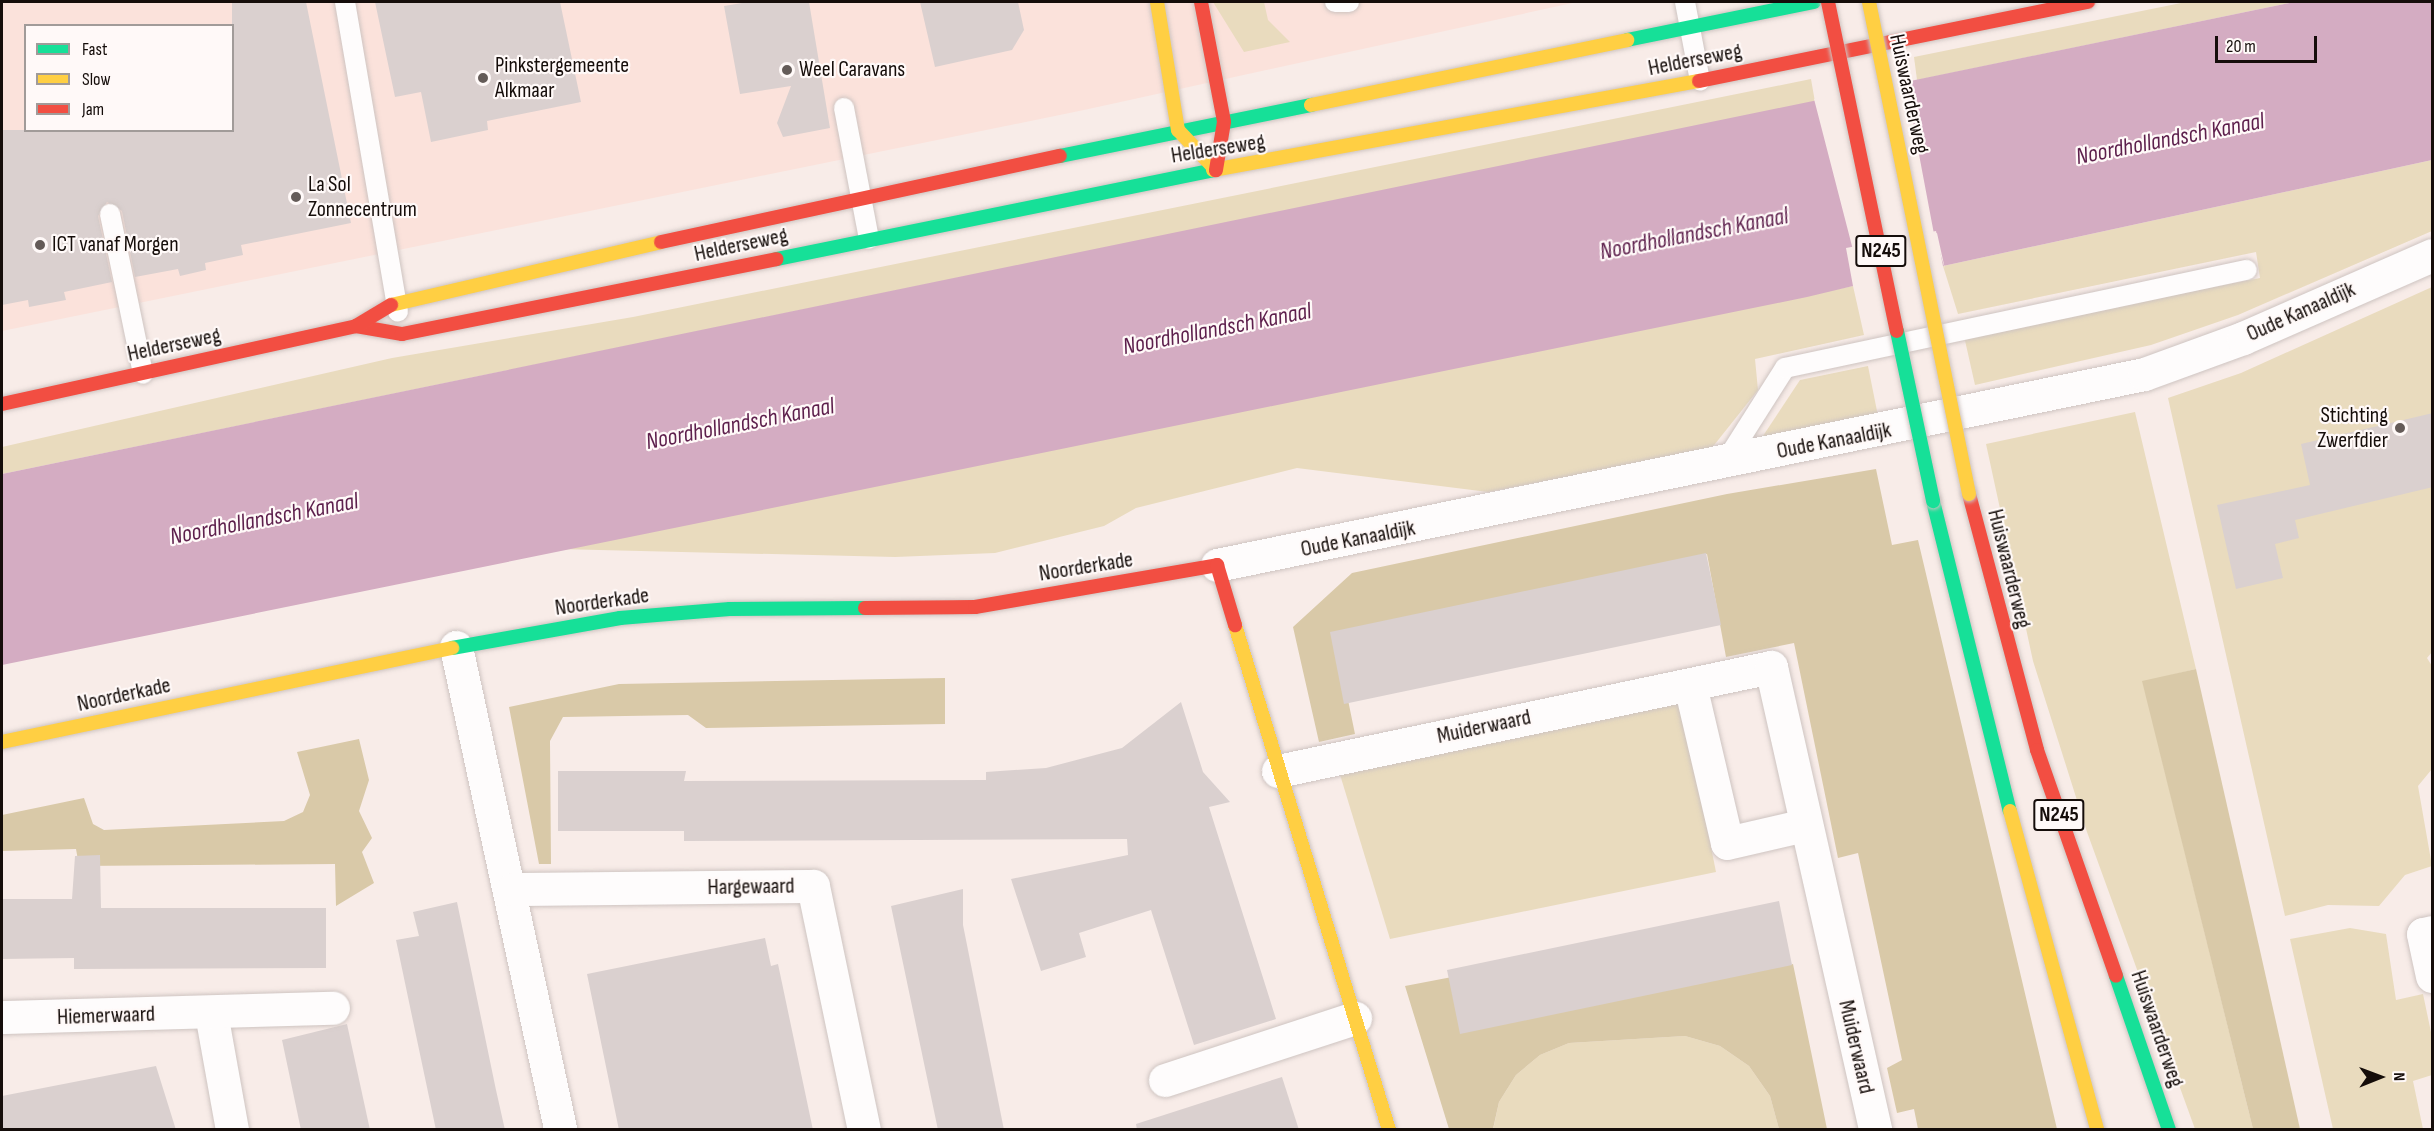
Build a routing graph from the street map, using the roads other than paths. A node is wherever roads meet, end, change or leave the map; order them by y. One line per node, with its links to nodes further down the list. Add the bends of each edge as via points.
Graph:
1 (345, 2): 22 (lane)
2 (1157, 2): 15 (main road)
3 (1201, 2): 14 (main road)
4 (1335, 2): 5 (lane)
5 (1350, 2)
6 (1685, 2): 11 (lane)
7 (1814, 2): 11 (main road, Helderseweg)
8 (1828, 2): 47 (main road, N245, bridge, via 1933,501 1990,739)
9 (1869, 2): 48 (main road, Huiswaarderweg / N245, bridge, via 1969,494 2037,750)
10 (2088, 2): 12 (main road, Helderseweg)
11 (1689, 27): 12 (lane); 14 (main road, Helderseweg)
12 (1700, 81): 16 (main road, Helderseweg)
13 (844, 108): 17 (lane)
14 (1224, 122): 15 (main road, Helderseweg); 16 (main road)
15 (1178, 130): 16 (main road); 17 (main road, Helderseweg)
16 (1216, 170): 19 (main road, Helderseweg)
17 (862, 197): 19 (lane); 22 (main road, Helderseweg)
18 (110, 214): 25 (lane)
19 (869, 239): 24 (main road, Helderseweg)
20 (2433, 255): 27 (street, Oude Kanaaldijk, via 2243,338 2145,374)
21 (2247, 270): 27 (lane, via 1785,368)
22 (396, 302): 23 (main road, Helderseweg); 24 (lane)
23 (356, 326): 24 (main road, Helderseweg); 25 (main road, Helderseweg)
24 (402, 334)
25 (143, 374): 26 (main road, Helderseweg)
26 (2, 404)
27 (1725, 461): 28 (street, Oude Kanaaldijk)
28 (1217, 565): 29 (main road, Noorderkade, via 975,607 680,612); 32 (main road)
29 (456, 647): 31 (main road, Noorderkade); 34 (street)
30 (1690, 685): 32 (street, Muiderwaard); 33 (street, via 1726,843); 33 (street, Muiderwaard, via 1771,667)
31 (2, 742)
32 (1278, 771): 40 (main road)
33 (1805, 825): 46 (street, Muiderwaard)
34 (513, 889): 43 (street); 44 (street, Hargewaard, via 813,886)
35 (2433, 932): 36 (street, via 2423,934)
36 (2433, 976)
37 (333, 1008): 38 (street, Hiemerwaard)
38 (211, 1013): 39 (street, Hiemerwaard); 42 (street)
39 (2, 1017)
40 (1355, 1018): 41 (street); 45 (main road)
41 (1165, 1080)
42 (232, 1130)
43 (560, 1130)
44 (864, 1130)
45 (1389, 1130)
46 (1875, 1130)
47 (2097, 1130)
48 (2169, 1130)

